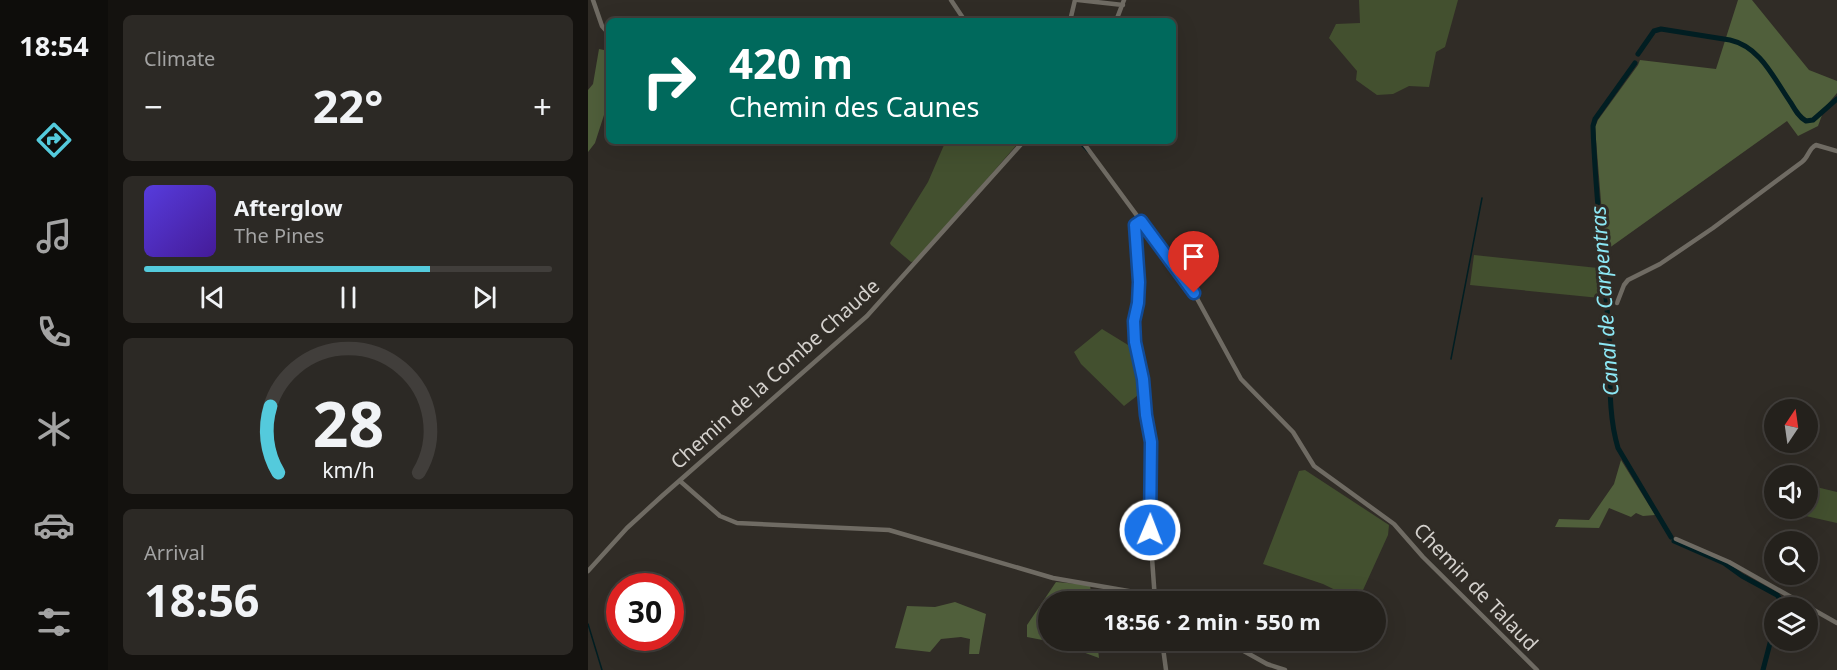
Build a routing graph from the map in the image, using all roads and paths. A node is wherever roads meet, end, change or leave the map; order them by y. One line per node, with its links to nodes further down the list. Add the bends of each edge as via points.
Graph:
1 (593, 0): 8 (street)
2 (951, 0): 5 (street)
3 (1077, 0): 4 (street); 6 (street)
4 (1124, 3): 7 (street)
5 (963, 18)
6 (1071, 18)
7 (1117, 18)
8 (606, 31)
9 (1021, 144): 14 (street, Chemin de la Combe Chaude, via 867,316)
10 (1084, 144): 12 (street, Chemin de Talaud)
11 (1837, 151): 13 (street, via 1813,146 1802,162 1713,228 1660,264 1628,280)
12 (1141, 221): 18 (street, via 1135,225 1139,282 1134,321 1151,442 1150,530); 24 (street, Chemin de Talaud, via 1194,293 1241,379 1293,432 1318,471 1394,524)
13 (1617, 303)
14 (680, 481): 16 (street, Chemin de la Combe Chaude, via 627,528); 17 (street, via 720,516 737,524 889,530 1053,578)
15 (1676, 539): 19 (street, via 1729,562)
16 (588, 571)
17 (1130, 591)
18 (1155, 591)
19 (1837, 623)
20 (1163, 651): 22 (street)
21 (1244, 651): 23 (street)
22 (1166, 670)
23 (1285, 670)
24 (1537, 670)

